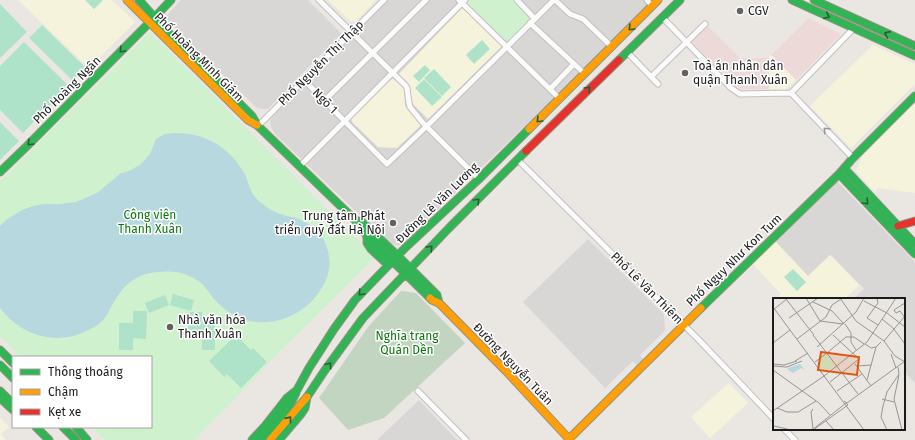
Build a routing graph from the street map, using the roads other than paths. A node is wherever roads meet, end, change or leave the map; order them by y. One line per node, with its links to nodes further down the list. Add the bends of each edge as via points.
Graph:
1 (127, 0): 20 (main road, Phố Hoàng Minh Giám)
2 (139, 0): 16 (main road, Phố Hoàng Minh Giám)
3 (171, 0): 16 (main road)
4 (319, 0): 24 (street)
5 (384, 0): 24 (street, Phố Nguyễn Thị Thập)
6 (426, 0): 29 (street)
7 (517, 0): 18 (street)
8 (554, 0): 18 (street); 26 (street, via 570,14 583,19)
9 (647, 0): 15 (street)
10 (658, 0): 15 (main road, Đường Lê Văn Lương)
11 (680, 0): 17 (main road)
12 (792, 0): 23 (main road, one-way to 23)
13 (814, 0): 19 (main road)
14 (462, 1): 28 (street); 33 (street)
15 (652, 6): 26 (main road, Đường Lê Văn Lương, one-way to 26)
16 (155, 17): 44 (main road, Phố Hoàng Minh Giám, via 252,116)
17 (662, 17): 25 (street); 30 (main road)
18 (535, 19): 21 (street)
19 (859, 21): 23 (main road); 27 (main road, one-way to 19)
20 (149, 23): 44 (main road, Phố Hoàng Minh Giám, via 248,120); 50 (main road, Phố Hoàng Ngân, one-way to 50)
21 (530, 23): 28 (street); 32 (street)
22 (705, 24): 25 (street)
23 (854, 28): 31 (main road); 39 (street)
24 (352, 32): 29 (street); 36 (street, Phố Nguyễn Thị Thập)
25 (687, 42): 35 (street); 39 (street, via 731,88 740,94)
26 (612, 46): 34 (main road, Đường Lê Văn Lương)
27 (915, 46)
28 (506, 47): 38 (street); 45 (street)
29 (372, 52): 33 (street); 42 (street)
30 (626, 52): 35 (street); 47 (main road, one-way to 30)
31 (915, 56)
32 (574, 64): 34 (street); 38 (street)
33 (393, 72): 43 (street); 45 (street, via 407,88 410,107)
34 (585, 74): 41 (main road, Đường Lê Văn Lương)
35 (651, 77): 37 (street)
36 (305, 81): 42 (street, Ngõ 1); 44 (street, Phố Nguyễn Thị Thập)
37 (658, 84)
38 (550, 89): 41 (street)
39 (791, 93): 46 (street, one-way to 39)
40 (915, 96): 46 (main road, Phố Ngụy Như Kon Tum)
41 (560, 99): 52 (main road, Đường Lê Văn Lương, one-way to 52)
42 (324, 101): 43 (street, Ngõ 1)
43 (345, 121): 45 (street, Ngõ 1, via 387,164); 48 (street)
44 (258, 126): 48 (main road, Phố Hoàng Minh Giám)
45 (427, 126): 52 (street)
46 (853, 158): 49 (main road, Phố Ngụy Như Kon Tum)
47 (518, 160): 61 (main road, one-way to 47); 62 (street, Phố Lê Văn Thiêm)
48 (300, 166): 53 (main road, Phố Hoàng Minh Giám)
49 (844, 168): 51 (main road, Phố Ngụy Như Kon Tum); 55 (main road)
50 (0, 172)
51 (839, 174): 59 (main road, one-way to 59); 62 (main road, Phố Ngụy Như Kon Tum)
52 (479, 179): 60 (main road, Đường Lê Văn Lương)
53 (355, 220): 56 (main road, Phố Hoàng Minh Giám); 58 (main road, Phố Hoàng Minh Giám, via 362,222)
54 (915, 221): 55 (main road)
55 (898, 226): 57 (main road)
56 (367, 236): 58 (main road, Phố Hoàng Minh Giám); 60 (main road, via 367,243 371,249)
57 (915, 244)
58 (389, 253): 60 (main road, Phố Hoàng Minh Giám)
59 (915, 254)
60 (393, 261): 61 (main road, Đường Nguyễn Tuân); 70 (main road, Đường Lê Văn Lương, one-way to 70, via 346,312)
61 (408, 271): 74 (main road, one-way to 61, via 363,318); 97 (main road, Đường Nguyễn Tuân, via 437,295 439,303)
62 (684, 325): 78 (street, Phố Lê Văn Thiêm); 97 (main road, Phố Ngụy Như Kon Tum)
63 (0, 350): 65 (main road)
64 (0, 358): 67 (main road)
65 (12, 362)
66 (0, 365): 68 (main road)
67 (12, 370)
68 (12, 377)
69 (0, 384): 73 (main road)
70 (297, 390): 92 (main road, Đường Lê Văn Lương, via 287,398); 93 (main road, via 290,405)
71 (0, 391): 76 (main road)
72 (418, 391): 96 (street)
73 (12, 396)
74 (307, 397): 94 (main road, one-way to 74); 95 (main road, via 305,408)
75 (0, 398): 77 (main road)
76 (12, 403)
77 (12, 409)
78 (773, 418)
79 (31, 428): 86 (main road)
80 (37, 428): 87 (main road)
81 (44, 428): 88 (main road)
82 (64, 428): 89 (main road)
83 (70, 428): 90 (main road)
84 (77, 428): 91 (main road)
85 (785, 430): 98 (street)
86 (43, 440)
87 (49, 440)
88 (56, 440)
89 (76, 440)
90 (80, 440)
91 (87, 440)
92 (252, 440)
93 (261, 440)
94 (270, 440)
95 (279, 440)
96 (466, 440)
97 (569, 440)
98 (795, 440)

